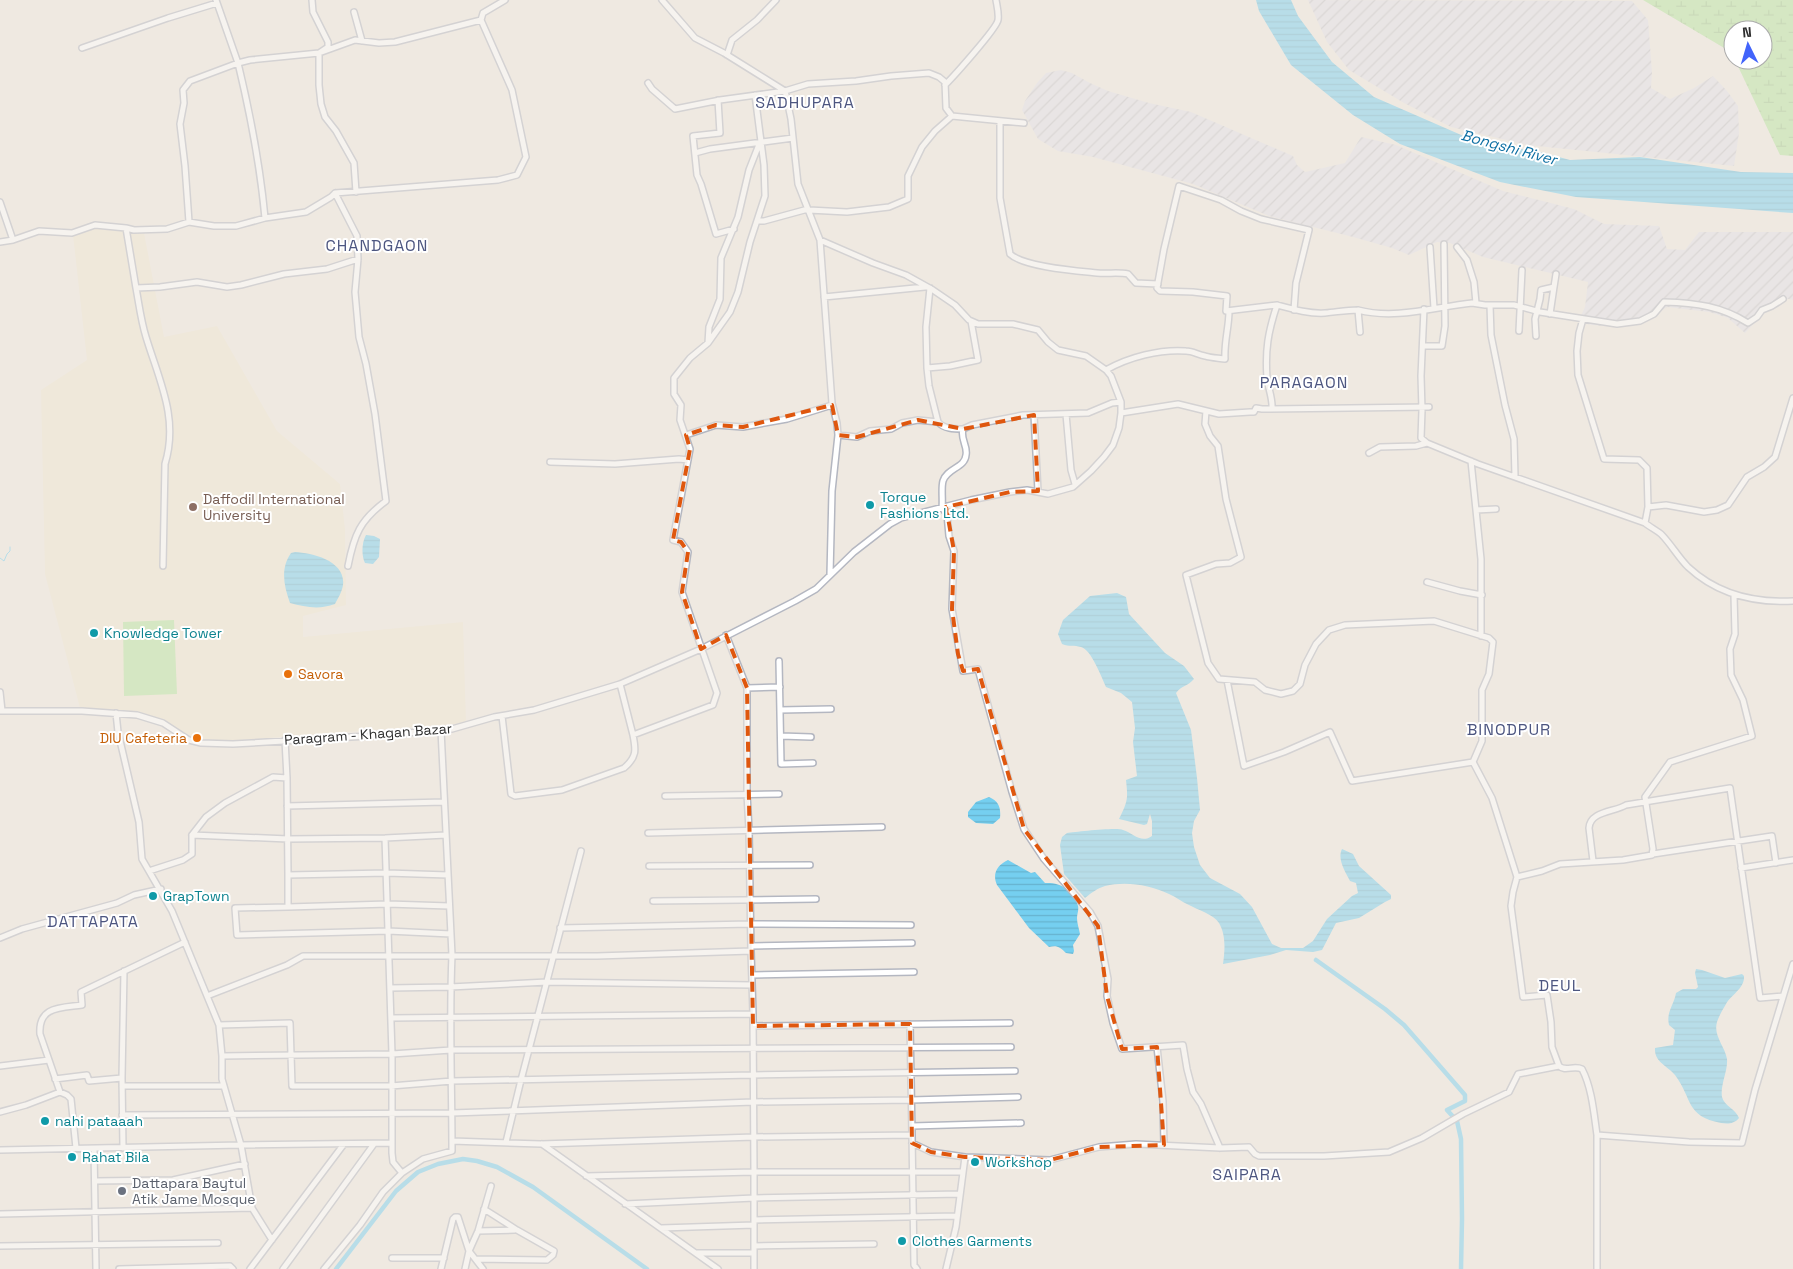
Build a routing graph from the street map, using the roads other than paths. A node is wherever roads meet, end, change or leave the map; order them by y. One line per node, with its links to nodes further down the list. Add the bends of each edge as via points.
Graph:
1 (312, 0): 11 (street, via 328,42 328,47)
2 (662, 0): 12 (street, via 695,38)
3 (776, 0): 12 (street, via 732,40)
4 (996, 0): 15 (street, via 998,22)
5 (217, 1): 10 (street); 13 (street)
6 (503, 1): 8 (street, via 483,13)
7 (354, 12): 9 (street)
8 (480, 20): 9 (street, via 395,42); 26 (street, via 512,90 526,157 517,175 498,180)
9 (362, 41): 11 (street, via 344,42)
10 (82, 48)
11 (319, 53): 13 (street); 26 (street, via 319,85 325,117 354,163)
12 (727, 55): 16 (street)
13 (238, 64): 29 (street, via 260,169); 31 (street, via 190,81 183,90 180,124)
14 (648, 83): 18 (street, via 675,109)
15 (945, 84): 16 (street, via 943,79 929,73 808,84); 19 (street, via 946,108)
16 (784, 91): 17 (street); 22 (street)
17 (755, 95): 18 (street); 23 (street)
18 (718, 100): 24 (street, via 720,133 693,136)
19 (952, 116): 20 (street); 28 (street, via 922,147 908,176 908,199 889,207 847,212)
20 (1000, 121): 21 (street); 43 (street, via 1000,198 1010,254 1029,263 1097,273 1121,272 1128,274 1136,283)
21 (1024, 123)
22 (793, 138): 23 (street); 28 (street, via 798,184)
23 (760, 142): 24 (street); 30 (street, via 765,196); 33 (street, via 749,170)
24 (695, 153): 33 (street, via 696,175 716,234)
25 (335, 192): 26 (street); 29 (street, via 306,212); 40 (street, via 357,236)
26 (356, 192)
27 (0, 202): 34 (street)
28 (808, 209): 30 (street); 35 (street)
29 (265, 218): 31 (street, via 236,226)
30 (757, 221): 66 (street, via 730,312)
31 (189, 222): 32 (street, via 166,229)
32 (126, 228): 34 (street, via 95,225 72,233 39,231); 46 (street)
33 (734, 229): 66 (street, via 721,258 720,299 709,327)
34 (13, 240): 36 (street)
35 (820, 240): 44 (street); 47 (street)
36 (0, 242)
37 (1444, 244): 52 (street)
38 (1430, 247): 54 (street)
39 (1457, 247): 49 (street, via 1468,260)
40 (358, 259): 46 (street, via 327,269 284,274 227,287 197,282); 98 (street, via 355,292 359,337 375,414 386,501 364,520 353,540)
41 (1522, 270): 53 (street)
42 (1556, 274): 45 (street)
43 (1158, 284): 56 (street, via 1160,291 1227,296 1226,311); 57 (street, via 1179,186 1221,200 1261,219 1309,230 1296,283)
44 (928, 287): 47 (street); 62 (street, via 955,305); 68 (street)
45 (1554, 287): 59 (street, via 1541,290); 60 (street)
46 (136, 288): 97 (street, via 146,335 164,389 170,432 165,464)
47 (824, 297): 72 (street)
48 (1783, 299): 61 (street, via 1762,310 1748,323 1714,307 1664,302 1654,314 1640,321 1618,324)
49 (1476, 303): 50 (street); 52 (street)
50 (1490, 305): 53 (street); 89 (street, via 1492,335 1514,439)
51 (1277, 306): 56 (street); 57 (street); 75 (street, via 1266,347)
52 (1444, 306): 54 (street); 67 (street, via 1442,346)
53 (1520, 307): 59 (street); 63 (street)
54 (1434, 308): 55 (street)
55 (1424, 309): 58 (street, via 1392,314); 67 (street)
56 (1229, 310): 69 (street, via 1224,359 1188,351 1169,352 1139,356)
57 (1294, 310): 58 (street, via 1325,313)
58 (1358, 310): 64 (street)
59 (1537, 311): 60 (street); 65 (street, via 1534,319)
60 (1550, 314): 61 (street)
61 (1583, 320): 92 (street, via 1577,351 1578,375 1604,459 1639,460 1643,463 1648,475)
62 (971, 321): 68 (street, via 978,360); 69 (street, via 1013,324 1038,330 1058,350 1086,356)
63 (1519, 331)
64 (1360, 332)
65 (1536, 336)
66 (708, 343): 82 (street, via 674,378 674,394 681,405 680,420)
67 (1423, 346): 73 (street)
68 (927, 368): 80 (street)
69 (1106, 370): 71 (street)
70 (1793, 398): 92 (street, via 1775,457 1747,477 1728,505 1704,512 1666,505)
71 (1121, 402): 77 (street, via 1088,413); 78 (street, Paragram - Khagan Bazar)
72 (832, 405): 82 (street, via 787,419 743,427 716,425); 83 (street)
73 (1422, 407): 74 (street); 75 (street); 84 (street, via 1421,438)
74 (1429, 407)
75 (1272, 408): 76 (street, via 1256,408 1254,412)
76 (1206, 411): 78 (street, via 1178,404); 108 (street, via 1205,424 1218,446 1226,499 1241,557 1186,575 1208,663 1219,679)
77 (1066, 414): 79 (street); 90 (street)
78 (1121, 414): 90 (street, Paragram - Khagan Bazar, via 1113,445)
79 (1034, 415): 81 (street, via 972,424); 91 (street)
80 (938, 422): 81 (street, via 942,426); 83 (street, via 918,420 857,437)
81 (963, 429): 93 (street, via 961,435 967,455 943,482)
82 (686, 435): 86 (street, via 690,448)
83 (838, 435): 99 (street, via 832,490)
84 (1427, 443): 85 (street, via 1380,447); 87 (street)
85 (1369, 453)
86 (688, 460): 88 (street, via 615,464); 106 (street, via 673,540 681,542 688,552 682,592)
87 (1471, 461): 89 (street); 95 (street)
88 (550, 462)
89 (1515, 476): 96 (street)
90 (1075, 484): 91 (street, Paragram - Khagan Bazar, via 1054,493)
91 (1038, 491): 93 (street, Paragram - Khagan Bazar, via 1010,492)
92 (1648, 507): 96 (street)
93 (942, 508): 99 (street, Paragram - Khagan Bazar, via 890,524); 194 (street, via 947,514 954,551 952,609 962,671 978,669 1024,829 1098,926 1108,978 1107,996 1122,1049)
94 (1496, 509): 95 (street)
95 (1476, 510): 101 (street)
96 (1645, 523): 102 (street, via 1661,534 1690,569)
97 (163, 566)
98 (348, 566)
99 (830, 575): 104 (street, Paragram - Khagan Bazar, via 816,589)
100 (1427, 582): 101 (street)
101 (1482, 595): 105 (street)
102 (1734, 595): 103 (street, via 1775,602); 129 (street, via 1731,675 1743,700 1752,736 1670,762 1645,797)
103 (1793, 601)
104 (726, 635): 106 (street, Paragram - Khagan Bazar); 110 (street)
105 (1481, 636): 108 (street, via 1434,621 1345,625 1329,630 1316,644 1300,684 1293,691 1282,694 1265,690 1255,682); 123 (street, via 1493,642 1489,674 1482,690 1482,741)
106 (701, 649): 109 (street, Paragram - Khagan Bazar); 119 (street, via 717,693 713,705)
107 (779, 661): 111 (street)
108 (1227, 680): 123 (street, via 1244,766 1330,732 1352,780)
109 (620, 684): 117 (street, Paragram - Khagan Bazar, via 534,710); 119 (street)
110 (747, 688): 111 (street); 126 (street)
111 (780, 688): 114 (street)
112 (0, 692): 115 (street)
113 (831, 709): 114 (street)
114 (780, 710): 120 (street)
115 (1, 711): 116 (street, Paragram - Khagan Bazar)
116 (116, 713): 122 (street, Paragram - Khagan Bazar, via 138,715 163,723 189,740 201,743); 149 (street, via 139,822 142,858)
117 (502, 716): 118 (street, Paragram - Khagan Bazar); 119 (street, via 511,794 515,796 562,790 624,768 636,751)
118 (441, 730): 122 (street, Paragram - Khagan Bazar); 130 (street)
119 (633, 735)
120 (781, 736): 121 (street); 124 (street, via 781,764)
121 (812, 736)
122 (285, 740): 125 (street)
123 (1473, 762): 153 (street, via 1492,798)
124 (813, 763)
125 (287, 778): 131 (street); 135 (street, via 273,778 225,802 206,817)
126 (746, 794): 127 (street); 128 (street); 133 (street)
127 (779, 794)
128 (665, 796)
129 (1646, 801): 139 (street, via 1730,788); 141 (street); 143 (street, via 1626,804 1589,822)
130 (444, 802): 131 (street); 136 (street)
131 (287, 806): 138 (street)
132 (882, 827): 133 (street)
133 (749, 830): 134 (street); 145 (street)
134 (648, 833)
135 (192, 835): 138 (street); 149 (street, via 192,854)
136 (446, 835): 137 (street); 152 (street)
137 (386, 838): 138 (street); 150 (street)
138 (288, 839): 151 (street)
139 (1737, 841): 141 (street); 144 (street, via 1772,836); 148 (street)
140 (581, 851): 163 (street)
141 (1653, 854): 143 (street)
142 (1793, 860): 144 (street)
143 (1593, 861): 153 (street, via 1560,864)
144 (1776, 863): 148 (street)
145 (750, 865): 146 (street); 147 (street); 155 (street)
146 (810, 865)
147 (649, 866)
148 (1741, 868): 182 (street, via 1760,998)
149 (149, 872): 154 (street)
150 (387, 874): 151 (street); 152 (street); 158 (street)
151 (288, 875): 160 (street)
152 (448, 875): 159 (street)
153 (1518, 877): 202 (street, via 1511,906 1523,997 1547,994 1552,1047)
154 (160, 889): 166 (street, via 22,928); 167 (street)
155 (750, 899): 156 (street); 157 (street); 161 (street)
156 (816, 899)
157 (653, 901)
158 (388, 904): 159 (street); 160 (street); 164 (street)
159 (449, 906): 165 (street)
160 (288, 907): 164 (street, via 235,908 237,935)
161 (750, 924): 162 (street); 163 (street); 169 (street)
162 (911, 925)
163 (560, 928): 172 (street)
164 (388, 932): 165 (street); 170 (street)
165 (451, 934): 171 (street)
166 (0, 938)
167 (185, 942): 174 (street); 181 (street)
168 (912, 943): 169 (street)
169 (751, 949): 172 (street, via 705,954); 176 (street)
170 (389, 956): 171 (street); 180 (street); 181 (street, via 303,956)
171 (452, 956): 172 (street); 179 (street)
172 (553, 956): 177 (street)
173 (1793, 964): 182 (street)
174 (124, 971): 200 (street, via 81,992 82,1005 53,1009 45,1014 39,1026); 206 (street)
175 (914, 972): 176 (street)
176 (752, 975): 178 (street)
177 (547, 982): 178 (street); 179 (street); 184 (street)
178 (752, 985): 183 (street)
179 (450, 987): 180 (street); 186 (street)
180 (390, 988): 185 (street)
181 (207, 996): 189 (street)
182 (1782, 996): 226 (street, via 1742,1143)
183 (753, 1014): 184 (street); 190 (street)
184 (538, 1016): 186 (street); 196 (street)
185 (391, 1018): 186 (street); 197 (street)
186 (451, 1018): 195 (street)
187 (1010, 1023): 188 (street)
188 (910, 1024): 190 (street); 192 (street)
189 (219, 1025): 198 (street, via 290,1023); 199 (street)
190 (753, 1026): 191 (street)
191 (753, 1047): 192 (street); 196 (street); 205 (street)
192 (910, 1047): 193 (street); 204 (street)
193 (1011, 1047)
194 (1157, 1047): 236 (street); 239 (street, via 1183,1046 1193,1092)
195 (451, 1050): 196 (street); 197 (street); 209 (street)
196 (529, 1050): 208 (street)
197 (392, 1054): 198 (street); 212 (street)
198 (291, 1055): 199 (street); 212 (street, via 292,1086)
199 (222, 1056): 211 (street)
200 (49, 1060): 201 (street); 207 (street)
201 (0, 1066)
202 (1558, 1066): 226 (street, via 1582,1069); 239 (street, via 1518,1074 1509,1092 1389,1152 1259,1156 1249,1147)
203 (1015, 1071): 204 (street)
204 (911, 1072): 205 (street); 215 (street)
205 (754, 1074): 208 (street); 216 (street)
206 (122, 1078): 207 (street, via 89,1081 87,1075); 210 (street)
207 (56, 1079): 213 (street)
208 (521, 1080): 209 (street); 217 (street)
209 (452, 1081): 212 (street); 220 (street)
210 (122, 1086): 211 (street); 221 (street)
211 (224, 1086): 219 (street)
212 (392, 1086): 222 (street)
213 (60, 1092): 218 (street); 237 (street, via 71,1099)
214 (1018, 1097): 215 (street)
215 (911, 1100): 216 (street); 224 (street)
216 (754, 1102): 217 (street); 227 (street)
217 (514, 1111): 220 (street); 229 (street)
218 (0, 1112)
219 (232, 1113): 221 (street); 222 (street); 231 (street)
220 (452, 1113): 222 (street); 228 (street)
221 (122, 1114): 238 (street)
222 (392, 1114): 234 (street)
223 (1021, 1123): 224 (street)
224 (912, 1126): 225 (street)
225 (912, 1135): 227 (street); 230 (street)
226 (1597, 1135): 290 (street)
227 (754, 1138): 235 (street); 244 (street)
228 (452, 1141): 229 (street); 247 (street, via 452,1151 423,1159)
229 (506, 1142): 235 (street)
230 (912, 1143): 242 (street, via 932,1152); 245 (street)
231 (241, 1144): 232 (street); 238 (street); 243 (street)
232 (344, 1144): 233 (street); 265 (street)
233 (374, 1144): 234 (street); 281 (street)
234 (392, 1144): 247 (street, via 393,1162)
235 (542, 1144): 248 (street)
236 (1164, 1145): 239 (street); 242 (street, via 1099,1147 1050,1160)
237 (76, 1148): 240 (street); 241 (street)
238 (123, 1148): 240 (street)
239 (1220, 1148)
240 (94, 1149): 249 (street)
241 (0, 1150)
242 (964, 1158): 246 (street)
243 (245, 1164): 249 (street, via 173,1180); 255 (street)
244 (754, 1172): 245 (street); 248 (street); 253 (street)
245 (913, 1172): 246 (street); 252 (street)
246 (962, 1172): 251 (street)
247 (402, 1173): 282 (street, via 383,1192)
248 (586, 1176): 254 (street)
249 (95, 1181): 257 (street)
250 (491, 1186): 256 (street)
251 (960, 1194): 252 (street); 259 (street)
252 (913, 1195): 253 (street); 260 (street)
253 (754, 1198): 254 (street); 261 (street)
254 (626, 1204): 262 (street)
255 (252, 1208): 257 (street); 265 (street)
256 (484, 1209): 263 (street); 264 (street)
257 (95, 1211): 258 (street); 268 (street)
258 (0, 1214)
259 (957, 1216): 260 (street); 289 (street)
260 (913, 1218): 261 (street); 288 (street, via 914,1265)
261 (754, 1222): 262 (street); 270 (street)
262 (660, 1228): 272 (street)
263 (516, 1230): 264 (street); 276 (street, via 554,1251 553,1256 547,1260)
264 (478, 1231): 271 (street)
265 (272, 1240): 280 (street)
266 (218, 1243): 268 (street)
267 (874, 1244): 270 (street)
268 (96, 1245): 269 (street); 277 (street)
269 (0, 1246)
270 (754, 1246): 273 (street)
271 (469, 1251): 275 (street, via 455,1217); 276 (street); 284 (street)
272 (696, 1253): 273 (street); 286 (street)
273 (754, 1253): 287 (street)
274 (392, 1258): 275 (street)
275 (444, 1258): 283 (street)
276 (476, 1259): 285 (street)
277 (96, 1269)
278 (119, 1269): 279 (street, via 230,1266)
279 (233, 1269)
280 (250, 1269)
281 (283, 1269)
282 (324, 1269)
283 (441, 1269)
284 (465, 1269)
285 (483, 1269)
286 (718, 1269)
287 (754, 1269)
288 (917, 1269)
289 (946, 1269)
290 (1597, 1269)

